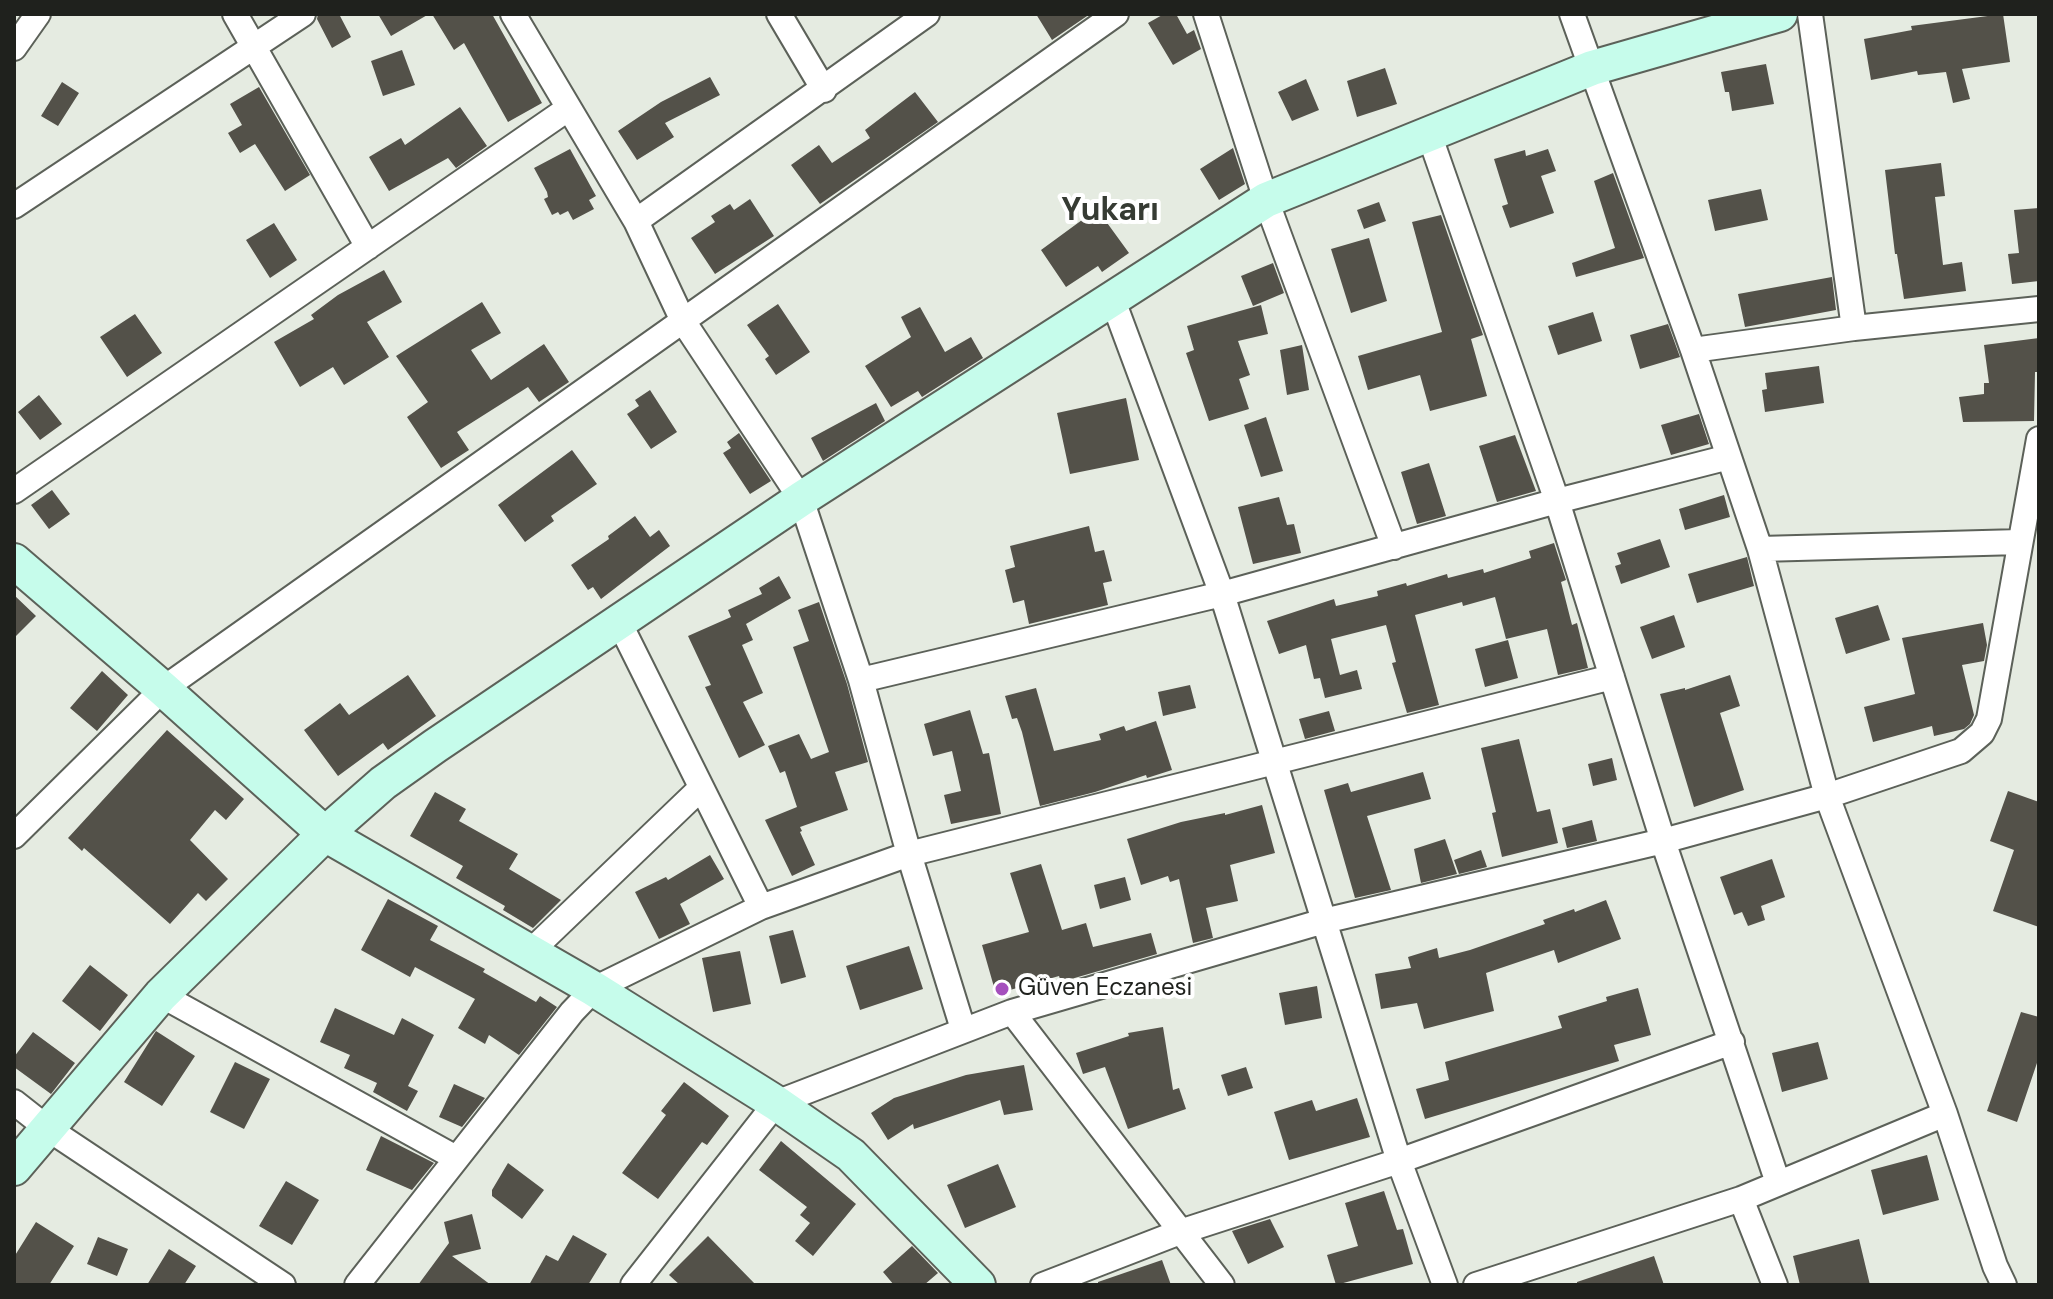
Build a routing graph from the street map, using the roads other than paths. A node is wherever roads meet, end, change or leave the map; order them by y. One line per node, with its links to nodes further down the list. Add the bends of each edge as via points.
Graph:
1 (38, 14): 13 (street)
2 (235, 14): 12 (street)
3 (303, 14): 12 (street)
4 (513, 14): 16 (street)
5 (779, 14): 15 (street)
6 (927, 14): 15 (street)
7 (1116, 14): 24 (street)
8 (1206, 14): 18 (street)
9 (1572, 14): 14 (street)
10 (1780, 14): 14 (street)
11 (1810, 14): 25 (street)
12 (252, 45): 19 (street); 21 (street)
13 (14, 48)
14 (1592, 68): 17 (street); 26 (street)
15 (824, 90): 20 (street)
16 (569, 108): 20 (street); 21 (street)
17 (1429, 134): 18 (street); 31 (street)
18 (1266, 200): 22 (street); 33 (street)
19 (14, 206)
20 (636, 221): 24 (street)
21 (368, 247): 29 (street)
22 (1112, 298): 30 (street); 36 (street)
23 (2039, 309): 25 (street)
24 (683, 321): 30 (street); 40 (street)
25 (1854, 328): 26 (street)
26 (1693, 350): 28 (street)
27 (2039, 439): 32 (street)
28 (1729, 457): 31 (street); 34 (street)
29 (14, 491)
30 (801, 499): 37 (street); 39 (street)
31 (1557, 501): 33 (street); 38 (street)
32 (2020, 542): 34 (street); 43 (street, via 1989,719 1982,733 1961,751)
33 (1394, 547): 36 (street)
34 (1760, 549): 43 (street)
35 (14, 561): 40 (street)
36 (1222, 594): 39 (street); 41 (street)
37 (619, 622): 42 (street); 44 (street, via 383,783)
38 (1612, 677): 41 (street); 46 (street)
39 (861, 680): 47 (street)
40 (163, 689): 44 (street); 45 (street)
41 (1274, 761): 47 (street); 49 (street)
42 (701, 788): 48 (street); 50 (street)
43 (1827, 796): 46 (street); 58 (street)
44 (325, 834): 50 (street); 52 (street)
45 (14, 836)
46 (1663, 841): 49 (street); 55 (street)
47 (909, 854): 48 (street); 54 (street)
48 (761, 907): 51 (street)
49 (1324, 921): 53 (street); 61 (street)
50 (530, 952): 51 (street)
51 (594, 989): 57 (street); 60 (street)
52 (161, 995): 59 (street); 60 (street)
53 (1012, 1012): 54 (street); 65 (street)
54 (963, 1029): 57 (street)
55 (1732, 1042): 61 (street); 63 (street)
56 (14, 1102): 59 (street)
57 (776, 1103): 66 (street); 69 (street, via 851,1155)
58 (1945, 1114): 63 (street); 75 (street)
59 (47, 1128): 62 (street); 67 (street)
60 (456, 1158): 68 (street)
61 (1399, 1161): 65 (street); 72 (street)
62 (14, 1168)
63 (1778, 1183): 64 (street)
64 (1741, 1199): 73 (street); 74 (street)
65 (1180, 1232): 70 (street); 71 (street)
66 (640, 1283)
67 (283, 1285)
68 (357, 1285)
69 (978, 1285)
70 (1043, 1285)
71 (1222, 1285)
72 (1445, 1285)
73 (1476, 1285)
74 (1775, 1285)
75 (2004, 1285)

